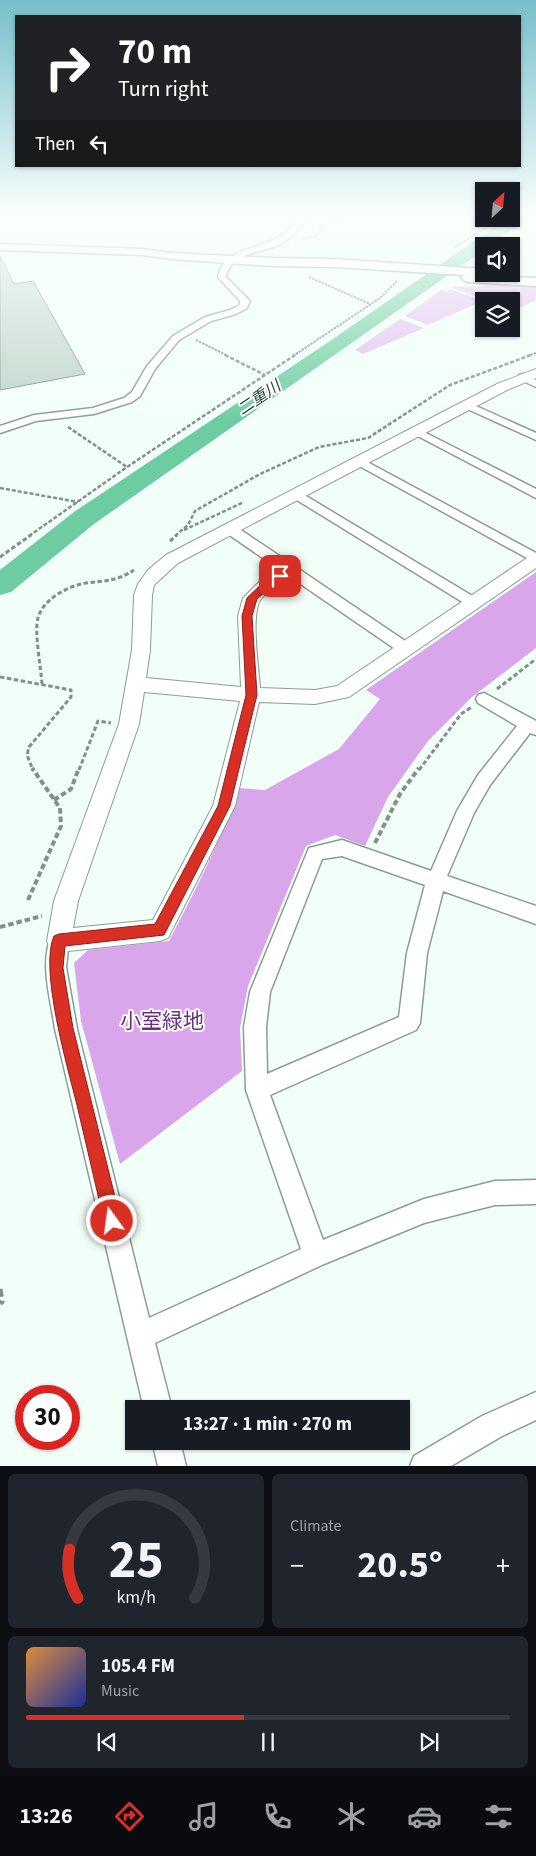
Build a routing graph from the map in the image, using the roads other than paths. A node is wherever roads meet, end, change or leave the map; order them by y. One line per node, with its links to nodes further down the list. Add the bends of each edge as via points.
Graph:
1 (230, 285): 4 (street, via 245,301 244,306 182,333 128,400 94,412 34,418)
2 (532, 378): 3 (street)
3 (467, 405): 5 (street); 6 (street)
4 (0, 430)
5 (416, 431): 7 (street); 9 (street)
6 (536, 437)
7 (358, 461): 8 (street); 11 (street)
8 (296, 494): 10 (street); 13 (street)
9 (536, 494)
10 (230, 529): 12 (street); 15 (street, via 163,565 146,584)
11 (536, 560): 13 (street)
12 (290, 571): 14 (street); 16 (street, via 269,582 252,598 247,616)
13 (474, 603): 14 (street)
14 (406, 650): 16 (street, via 342,692 314,697)
15 (136, 684): 16 (street); 21 (street, via 129,724 64,910)
16 (252, 695): 21 (street, via 224,806 160,930)
17 (484, 699): 18 (street)
18 (532, 727): 19 (street, via 484,780 466,810)
19 (436, 880): 20 (street); 22 (street, via 417,953 409,1023); 22 (street, via 342,848 315,853 260,992 255,1027)
20 (536, 915)
21 (59, 941): 25 (street, via 56,968 66,1028)
22 (257, 1090): 24 (street)
23 (536, 1192): 24 (street, via 496,1193 424,1211)
24 (316, 1255): 25 (street)
25 (140, 1336): 26 (street)
26 (156, 1400)
27 (536, 1406): 30 (street, via 492,1426)
28 (168, 1450): 29 (street)
29 (172, 1466)
30 (424, 1466)

